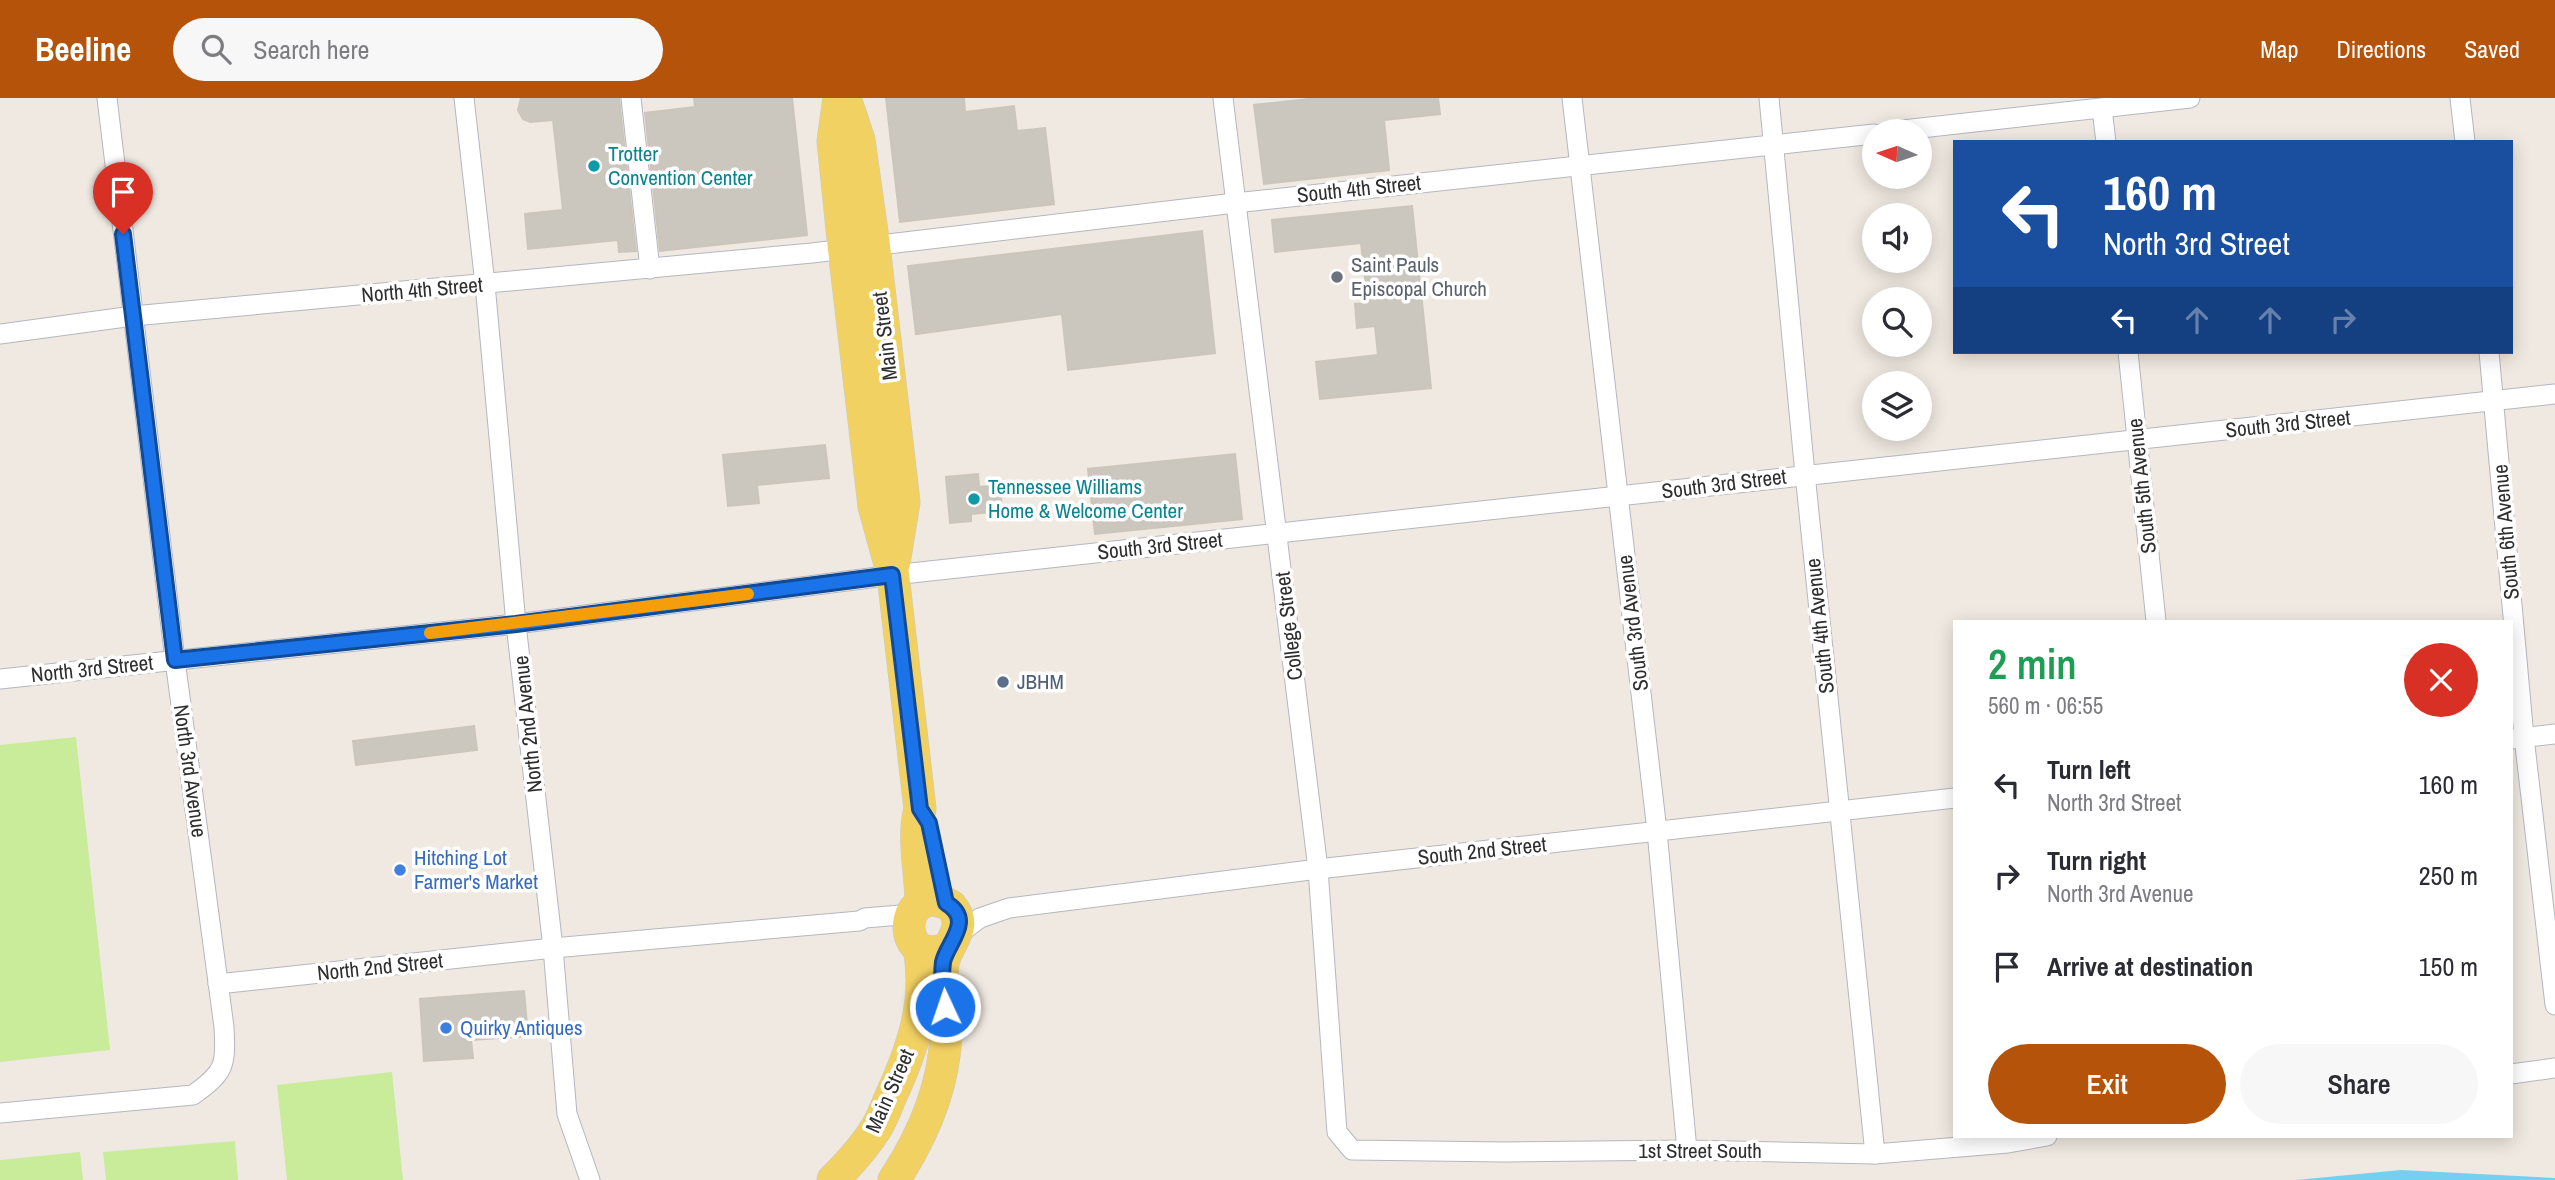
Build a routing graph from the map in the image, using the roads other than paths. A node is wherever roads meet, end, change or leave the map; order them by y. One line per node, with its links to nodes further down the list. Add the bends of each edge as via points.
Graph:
1 (107, 98): 23 (street, North 3rd Avenue)
2 (464, 98): 22 (street, North 2nd Avenue)
3 (631, 98): 21 (street)
4 (839, 98): 20 (main road, Main Street, via 833,141)
5 (845, 98): 20 (main road, Main Street, via 859,140)
6 (1223, 98): 19 (street, College Street)
7 (1572, 98): 18 (street, South 3rd Avenue)
8 (1769, 98): 17 (street, South 4th Avenue)
9 (2190, 98): 12 (street)
10 (2460, 98): 16 (street)
11 (2071, 105): 12 (street); 13 (street)
12 (2102, 109): 15 (street)
13 (1932, 125)
14 (1862, 135): 17 (street, South 4th Street)
15 (2106, 140)
16 (2465, 140)
17 (1773, 145): 18 (street, South 4th Street); 30 (street, South 4th Avenue)
18 (1578, 165): 19 (street, South 4th Street); 31 (street, South 3rd Avenue)
19 (1235, 203): 20 (street, South 4th Street); 32 (street, College Street)
20 (859, 247): 21 (street, North 4th Street); 33 (main road, Main Street, via 904,502)
21 (649, 269): 22 (street, North 4th Street)
22 (485, 284): 23 (street, North 4th Street); 36 (street, North 2nd Avenue)
23 (133, 316): 24 (street, North 4th Street); 37 (street, North 3rd Avenue)
24 (0, 334)
25 (2128, 354): 29 (street, South 5th Avenue)
26 (2489, 354): 28 (street, South 6th Avenue)
27 (2555, 394): 28 (street, South 3rd Street)
28 (2494, 401): 29 (street, South 3rd Street); 35 (street, South 6th Avenue)
29 (2138, 441): 30 (street, South 3rd Street); 34 (street, South 5th Avenue)
30 (1805, 474): 31 (street, South 3rd Street); 43 (street, South 4th Avenue)
31 (1618, 497): 32 (street, South 3rd Street); 44 (street, South 3rd Avenue)
32 (1278, 534): 33 (street, South 3rd Street); 45 (street, College Street)
33 (892, 575): 36 (street, North 3rd Street); 46 (main road, Main Street, via 920,809 929,823)
34 (2156, 620)
35 (2510, 620)
36 (516, 624): 37 (street, North 3rd Street); 47 (street, North 2nd Avenue)
37 (175, 660): 39 (street, North 3rd Street); 48 (street, North 3rd Avenue)
38 (2513, 668): 41 (street, South 6th Avenue)
39 (0, 678)
40 (2555, 734): 41 (street)
41 (2518, 738): 49 (street, South 6th Avenue)
42 (1953, 798): 43 (street, South 2nd Street)
43 (1838, 811): 44 (street, South 2nd Street); 56 (street, South 4th Avenue)
44 (1657, 831): 45 (street, South 2nd Street); 55 (street, South 3rd Avenue)
45 (1318, 869): 46 (street, South 2nd Street, via 1009,908); 54 (street, College Street, via 1337,1132)
46 (933, 925): 47 (street, North 2nd Street, via 865,918); 58 (main road, Main Street, via 921,1006 906,1063 877,1127); 59 (main road, Main Street, via 943,965 946,1033 940,1078 913,1151)
47 (553, 948): 48 (street, North 2nd Street); 57 (street, North 2nd Avenue, via 568,1114)
48 (218, 985): 52 (street, via 226,1060 214,1080 193,1095)
49 (2555, 1005)
50 (2555, 1068): 51 (street)
51 (2513, 1074)
52 (0, 1113)
53 (2036, 1138): 56 (street, 1st Street South)
54 (1352, 1150): 55 (street, 1st Street South)
55 (1687, 1150): 56 (street, 1st Street South)
56 (1875, 1154)
57 (590, 1180)
58 (833, 1180)
59 (894, 1180)

